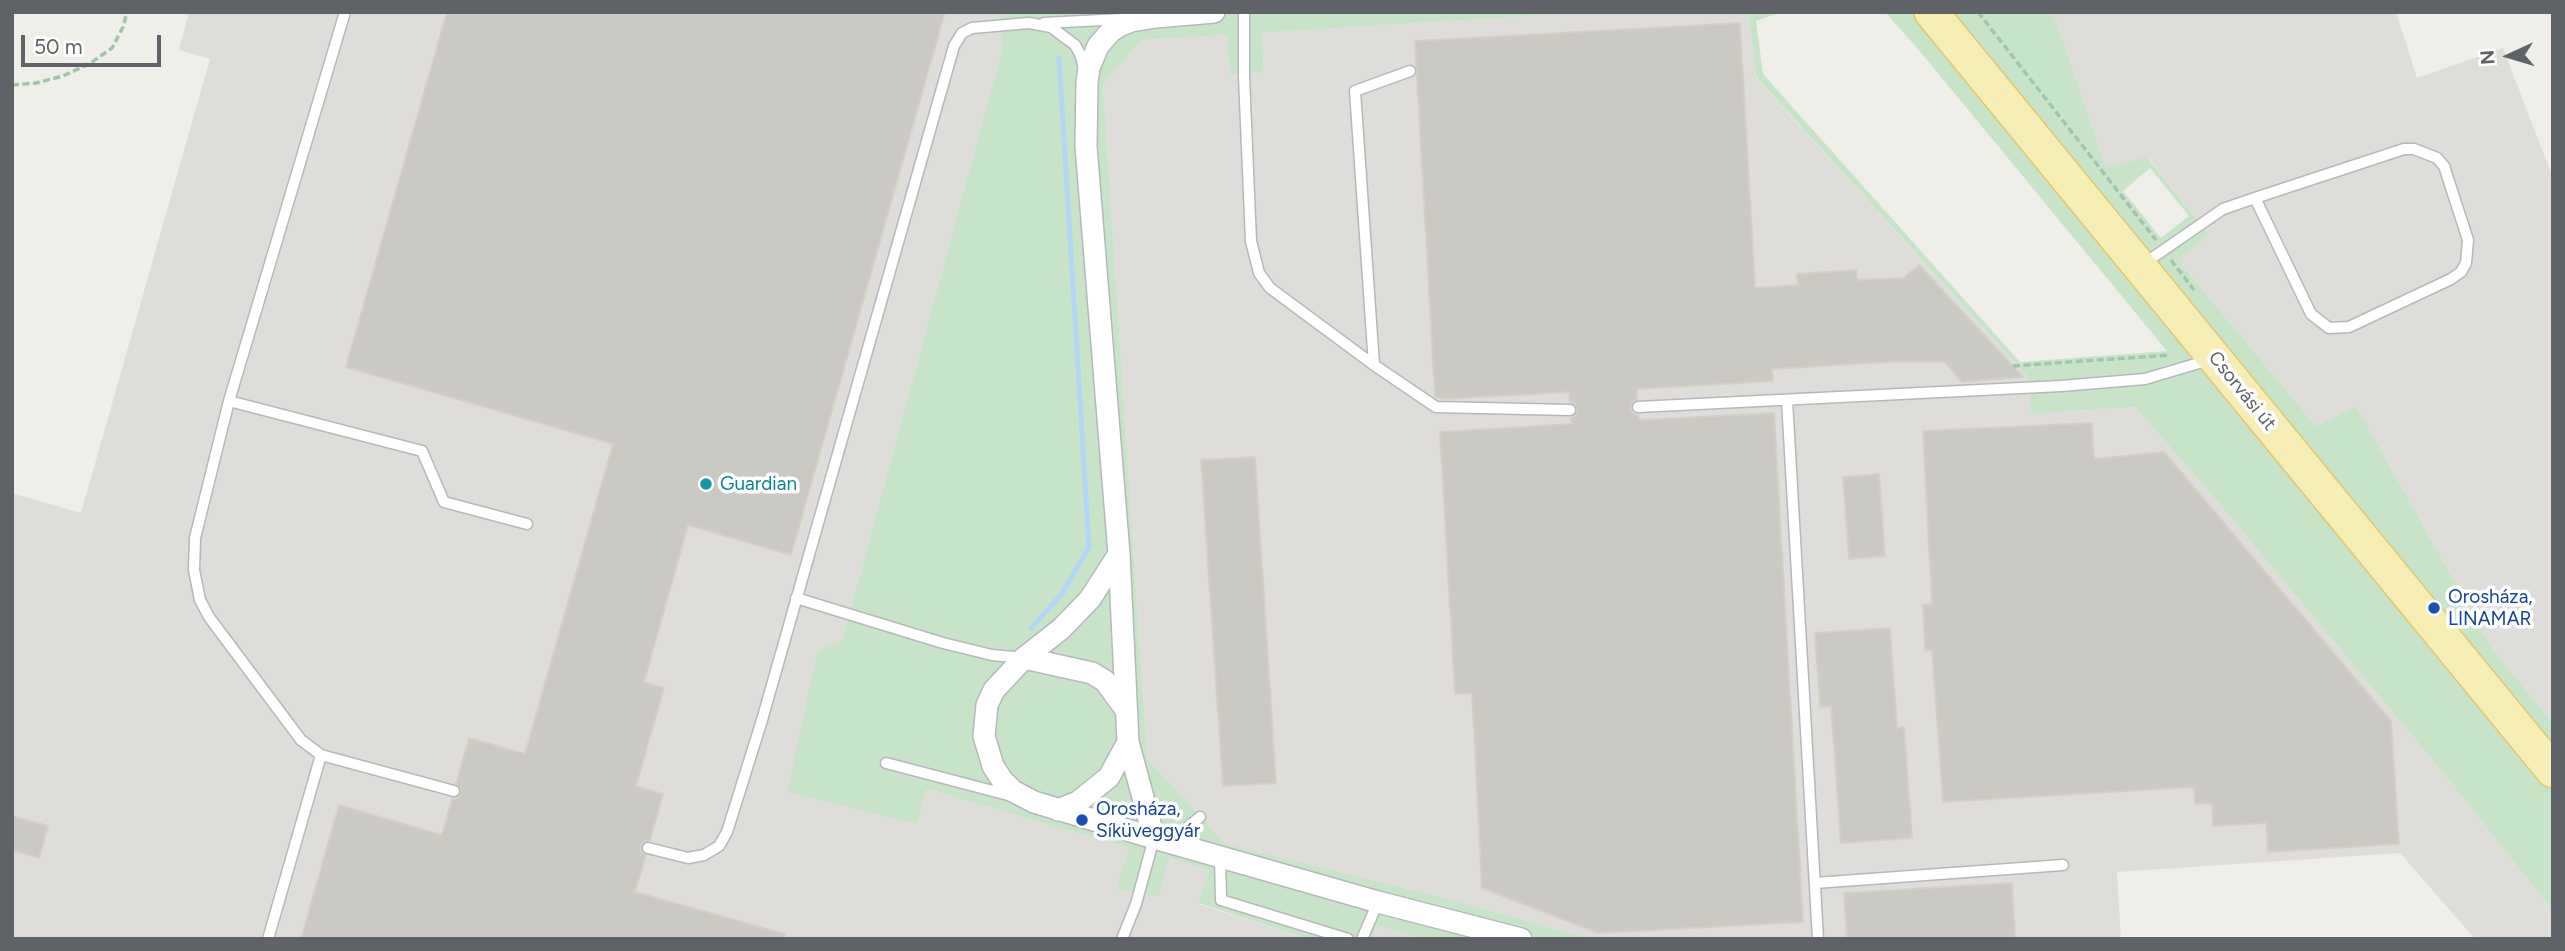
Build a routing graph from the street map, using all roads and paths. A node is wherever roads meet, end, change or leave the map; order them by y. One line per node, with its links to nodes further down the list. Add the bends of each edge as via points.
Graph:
1 (127, 12): 11 (path, via 112,48 89,64 63,76)
2 (345, 12): 18 (lane)
3 (1214, 12): 7 (street)
4 (1244, 12): 15 (lane, via 1251,241 1259,273 1270,288)
5 (1931, 12): 13 (main road, Csorvási út)
6 (1095, 16): 7 (lane); 8 (lane)
7 (1156, 17): 10 (street, via 1131,21 1111,32 1093,55)
8 (1029, 23): 10 (lane, via 1051,27 1068,37 1080,54); 23 (lane, via 972,28 962,33 954,46)
9 (1410, 71): 15 (lane, via 1355,91)
10 (1087, 82): 22 (street, via 1086,146)
11 (12, 85)
12 (2255, 198): 12 (lane, via 2404,149 2426,151 2444,166 2468,240 2466,263 2451,279 2349,327 2329,328 2311,314); 13 (lane, via 2223,209)
13 (2140, 267): 14 (main road, Csorvási út)
14 (2200, 362): 16 (path, via 2173,355); 17 (lane, via 2145,379); 29 (main road, Csorvási út)
15 (1374, 365): 20 (lane, via 1436,407)
16 (2013, 366)
17 (1787, 400): 19 (lane); 38 (lane)
18 (229, 401): 21 (lane, via 422,451 444,502); 27 (lane, via 195,538 194,570 200,600 301,740)
19 (1638, 407)
20 (1570, 410)
21 (527, 524)
22 (1119, 554): 24 (street, via 1090,599); 25 (street)
23 (796, 598): 24 (lane, via 943,643); 35 (lane, via 762,720 719,846 688,858)
24 (1024, 658): 25 (street, via 1092,673 1105,681); 31 (street, via 986,705 984,736 1002,780)
25 (1126, 710): 26 (street)
26 (1128, 742): 32 (street, via 1109,777 1096,790); 34 (street)
27 (321, 755): 30 (lane); 40 (lane)
28 (886, 763): 31 (lane)
29 (2552, 768)
30 (454, 791)
31 (1034, 802): 32 (street)
32 (1058, 810): 34 (street)
33 (1200, 817): 34 (lane)
34 (1161, 840): 36 (street); 41 (lane)
35 (648, 848)
36 (1220, 857): 39 (street); 42 (lane, via 1221,900)
37 (2063, 865): 38 (lane)
38 (1815, 883): 45 (lane)
39 (1378, 902): 43 (lane); 44 (street)
40 (268, 939)
41 (1122, 939)
42 (1348, 939)
43 (1362, 939)
44 (1521, 939)
45 (1818, 939)

